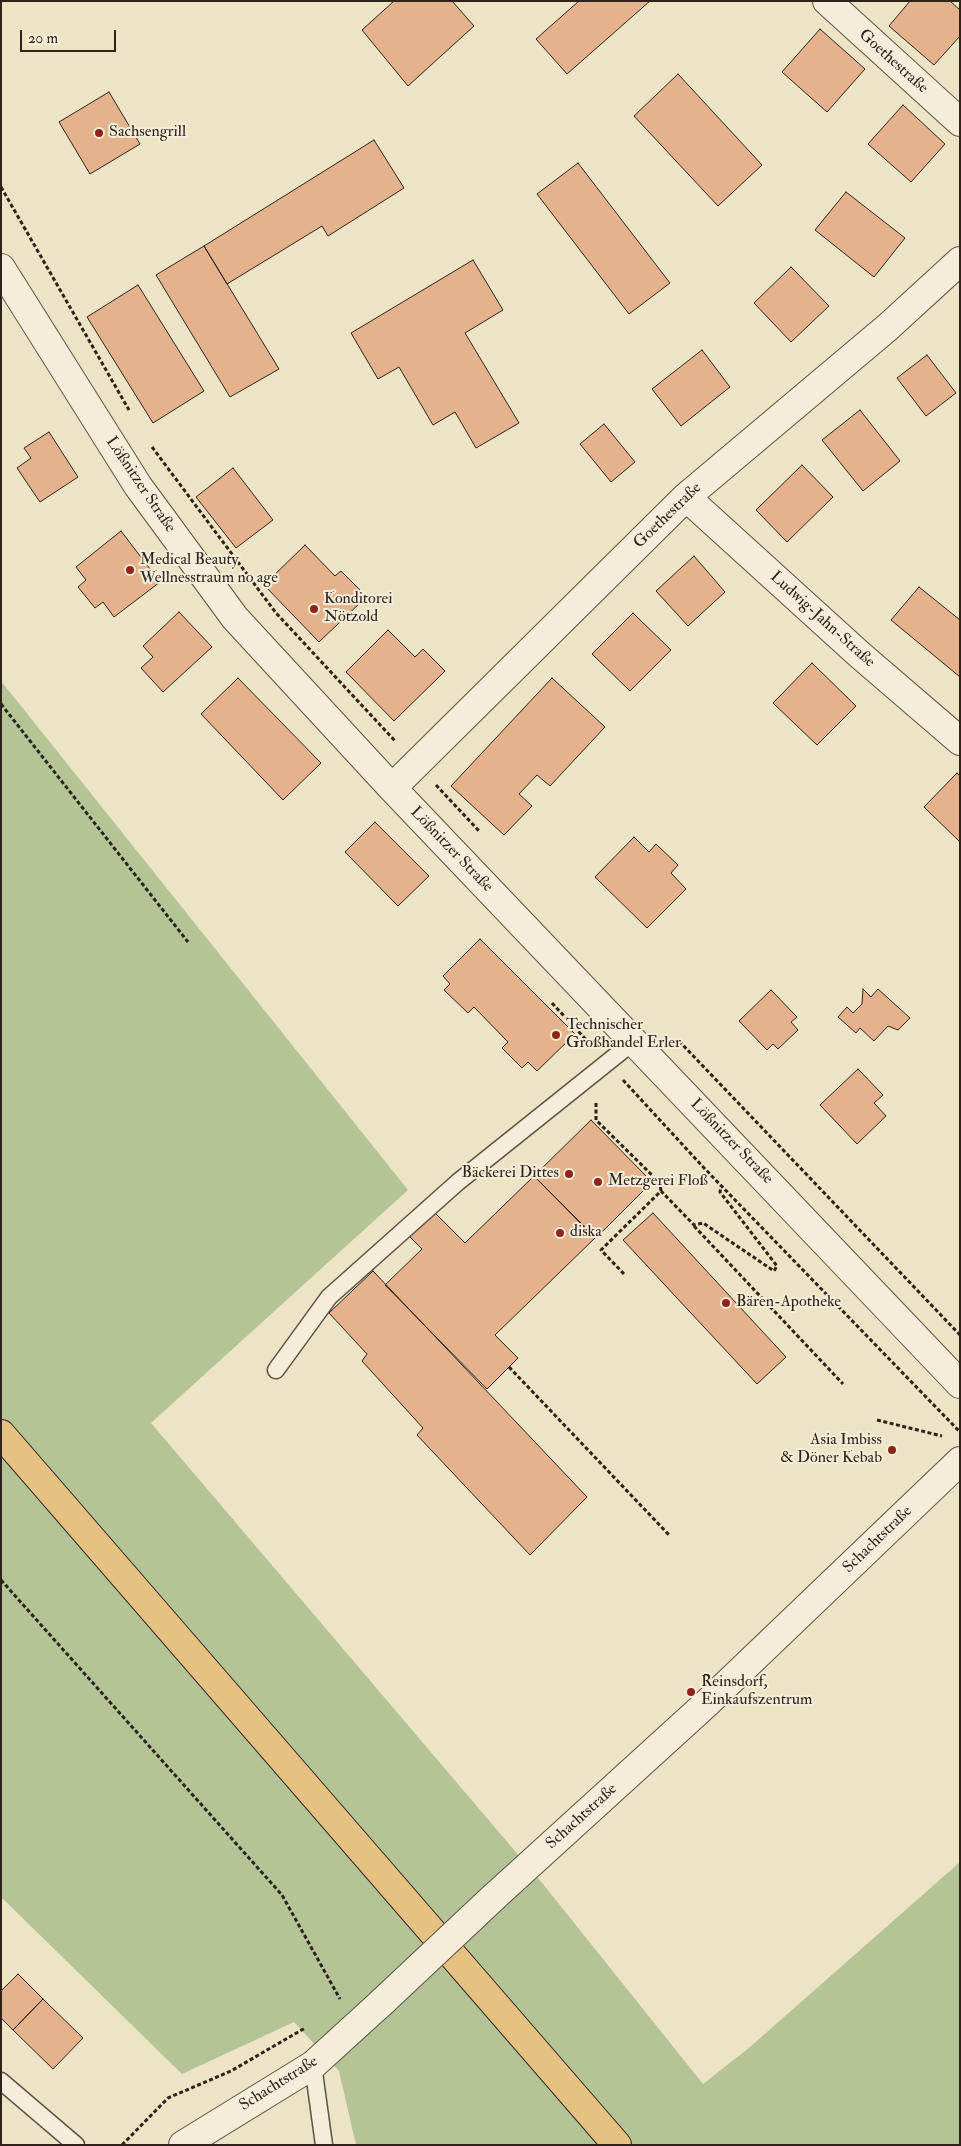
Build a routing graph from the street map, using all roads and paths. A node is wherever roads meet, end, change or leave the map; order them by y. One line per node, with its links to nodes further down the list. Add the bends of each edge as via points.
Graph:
1 (827, 1): 2 (street, Goethestraße)
2 (960, 122)
3 (1, 187): 6 (path)
4 (960, 261): 8 (street, Goethestraße, via 888,327)
5 (1, 268): 12 (street, Lößnitzer Straße, via 138,486 235,618)
6 (132, 416)
7 (151, 445): 11 (path, via 276,613)
8 (686, 497): 10 (street, Ludwig-Jahn-Straße); 11 (street, Goethestraße)
9 (1, 704): 13 (path)
10 (960, 741)
11 (417, 764): 12 (street, Goethestraße)
12 (392, 788): 14 (street, Lößnitzer Straße)
13 (188, 942)
14 (633, 1042): 15 (lane); 25 (street, Lößnitzer Straße)
15 (607, 1063): 18 (path, via 596,1090 596,1120 660,1184); 23 (lane, via 458,1182 329,1297)
16 (777, 1143): 21 (path)
17 (721, 1186): 19 (path, via 720,1192 777,1266 774,1271 703,1223)
18 (661, 1191): 19 (path); 20 (path, via 601,1250)
19 (694, 1225): 24 (path)
20 (624, 1274)
21 (960, 1335)
22 (509, 1367): 30 (path)
23 (276, 1370)
24 (843, 1384)
25 (960, 1384)
26 (877, 1420): 28 (path)
27 (1, 1434): 40 (main road)
28 (945, 1436)
29 (960, 1461): 34 (street, Schachtstraße, bridge, via 706,1704)
30 (670, 1536)
31 (1, 1580): 32 (path, via 282,1895)
32 (344, 2006)
33 (312, 2025): 37 (path, via 231,2071 168,2098)
34 (313, 2065): 38 (street, Schachtstraße); 39 (lane)
35 (1, 2081): 36 (lane)
36 (76, 2145)
37 (122, 2145)
38 (183, 2145)
39 (324, 2145)
40 (617, 2145)

